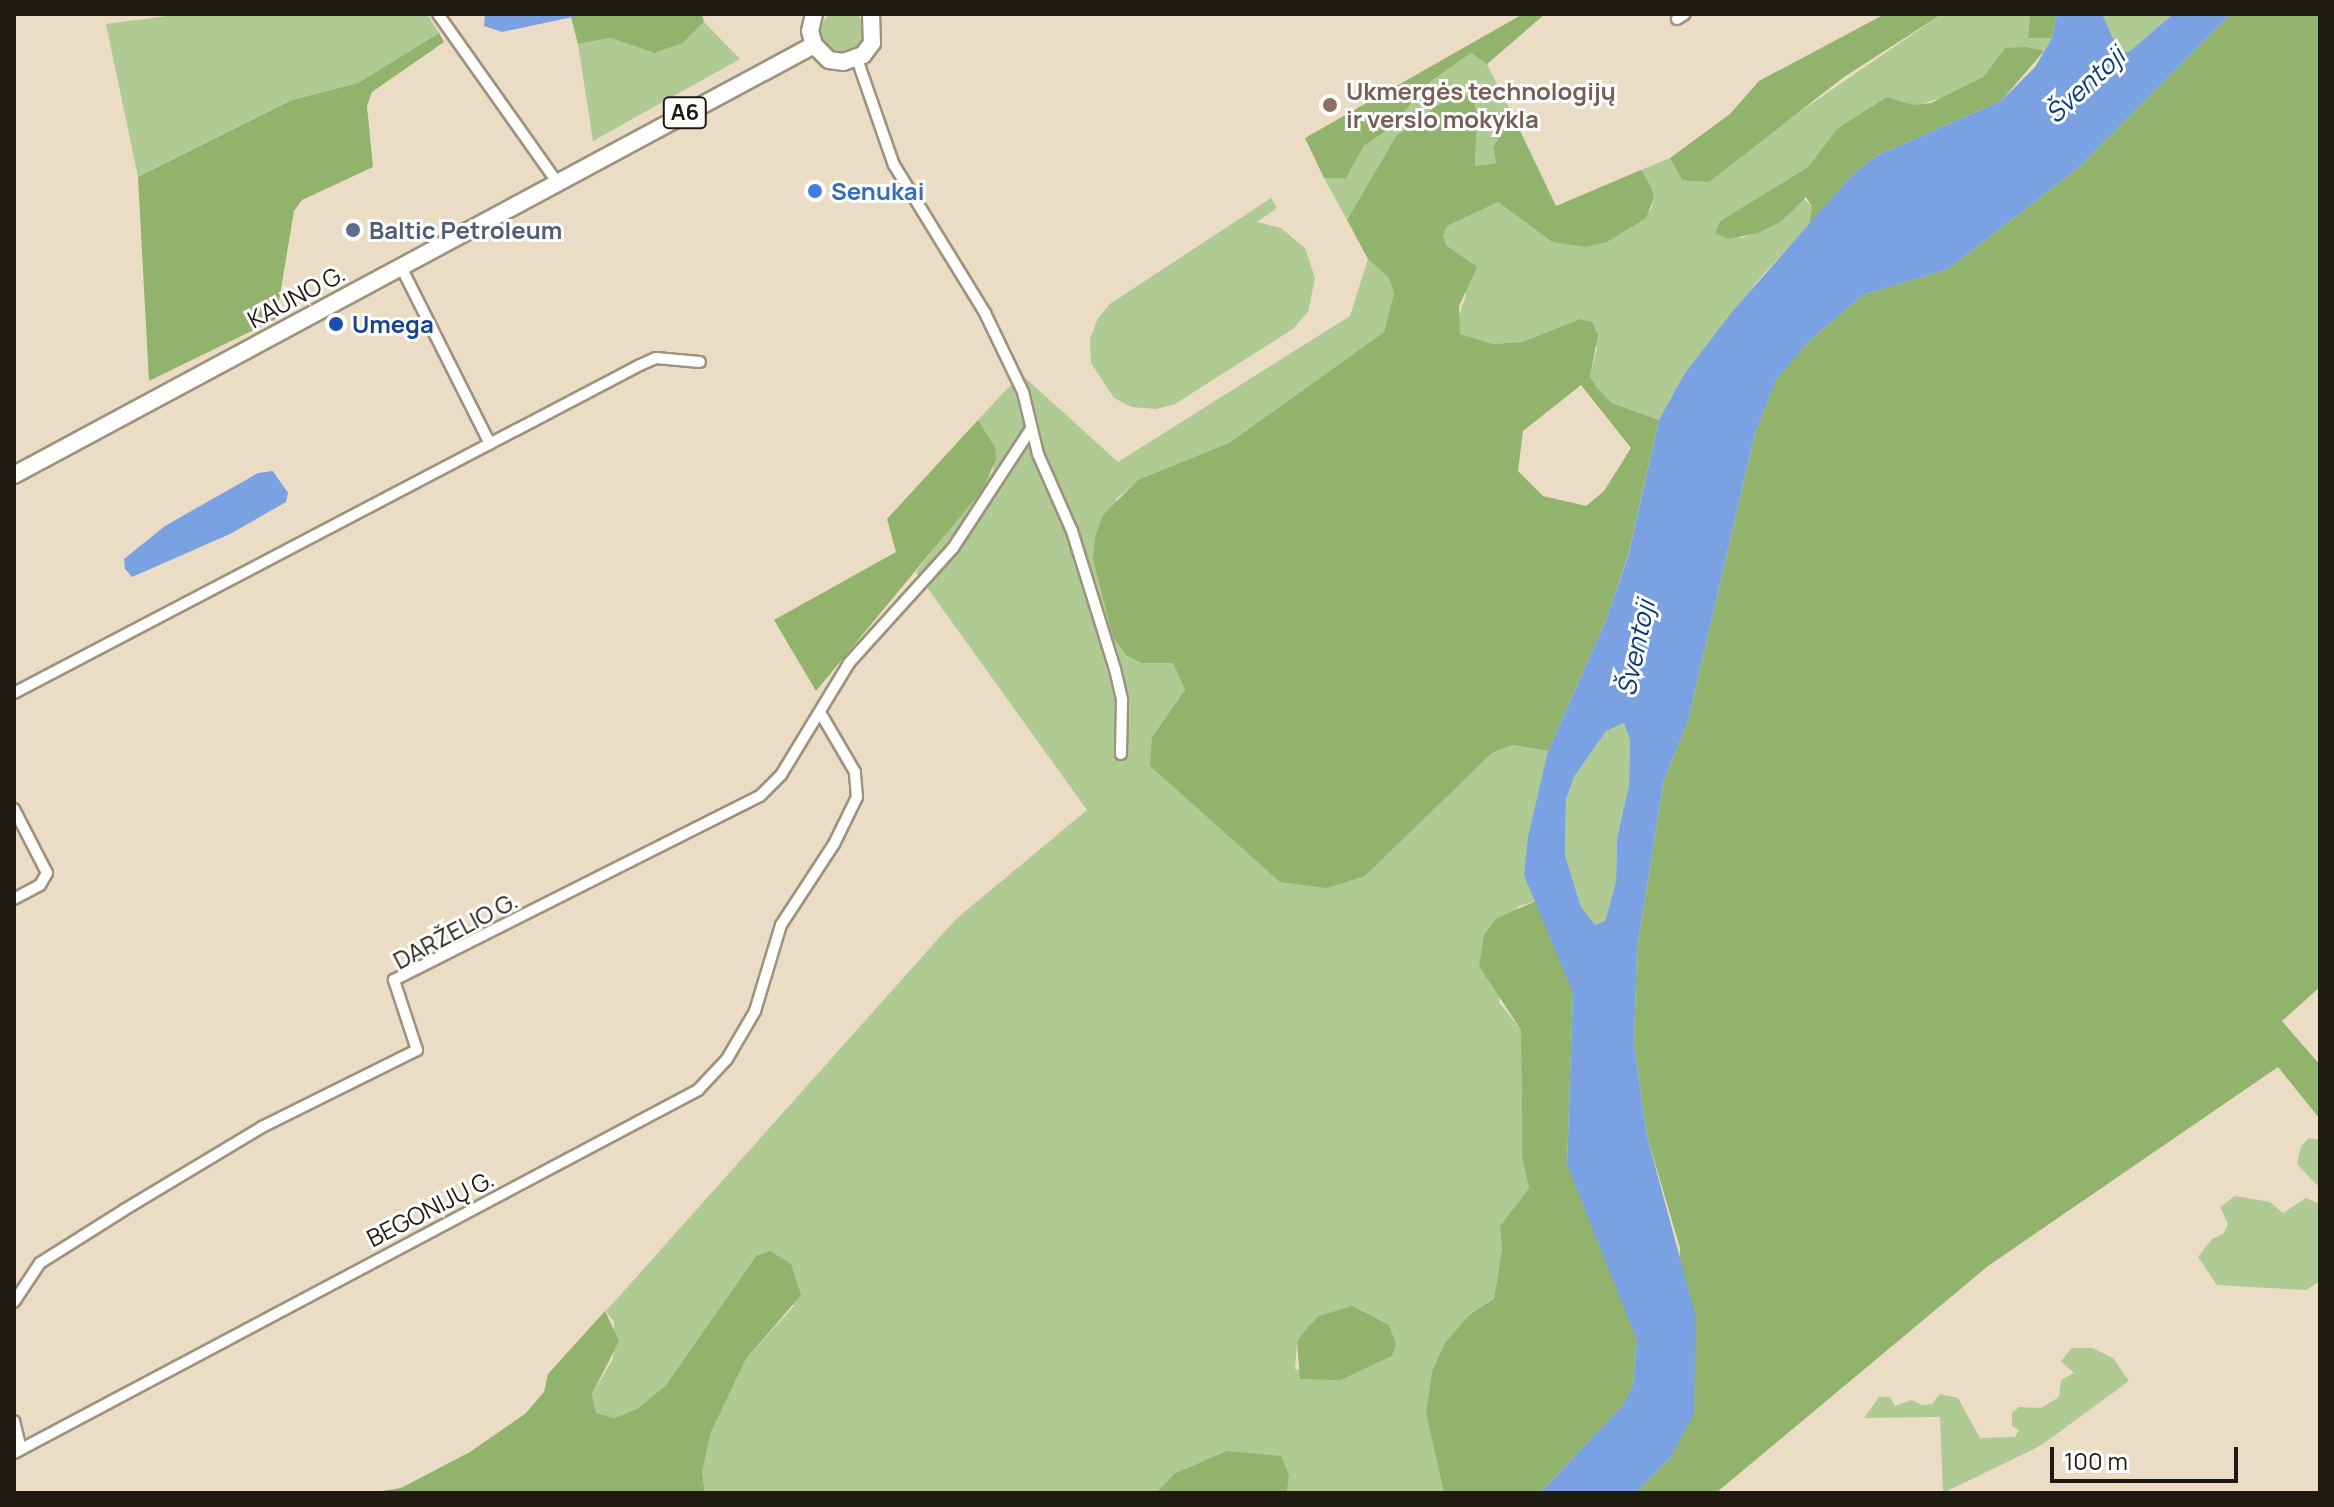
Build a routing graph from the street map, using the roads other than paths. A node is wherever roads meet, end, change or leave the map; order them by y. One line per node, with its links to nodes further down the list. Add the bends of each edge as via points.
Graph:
1 (438, 14): 6 (street)
2 (814, 14): 4 (main road)
3 (871, 14): 5 (main road, via 875,36)
4 (814, 45): 5 (main road, via 829,60); 6 (main road, KAUNO G. / A6)
5 (857, 59): 9 (street, via 894,165 985,313 1023,392)
6 (557, 182): 7 (main road, KAUNO G. / A6)
7 (401, 267): 10 (street); 11 (main road, KAUNO G. / A6)
8 (700, 362): 10 (street, via 656,358)
9 (1031, 429): 13 (street, via 953,548 849,663); 14 (street, via 1072,531 1115,669 1122,700)
10 (490, 444): 12 (street)
11 (14, 475)
12 (14, 693)
13 (820, 712): 17 (street, DARŽELIO G., via 781,775 747,804 394,980 417,1050 262,1127 124,1210 40,1263); 19 (street, BEGONIJŲ G., via 855,772 857,797 834,844 781,925 748,1023 727,1059 680,1104 414,1237)
14 (1121, 754)
15 (14, 809): 16 (street, via 47,873 40,885)
16 (14, 899)
17 (14, 1302)
18 (14, 1421): 19 (street)
19 (18, 1451)

